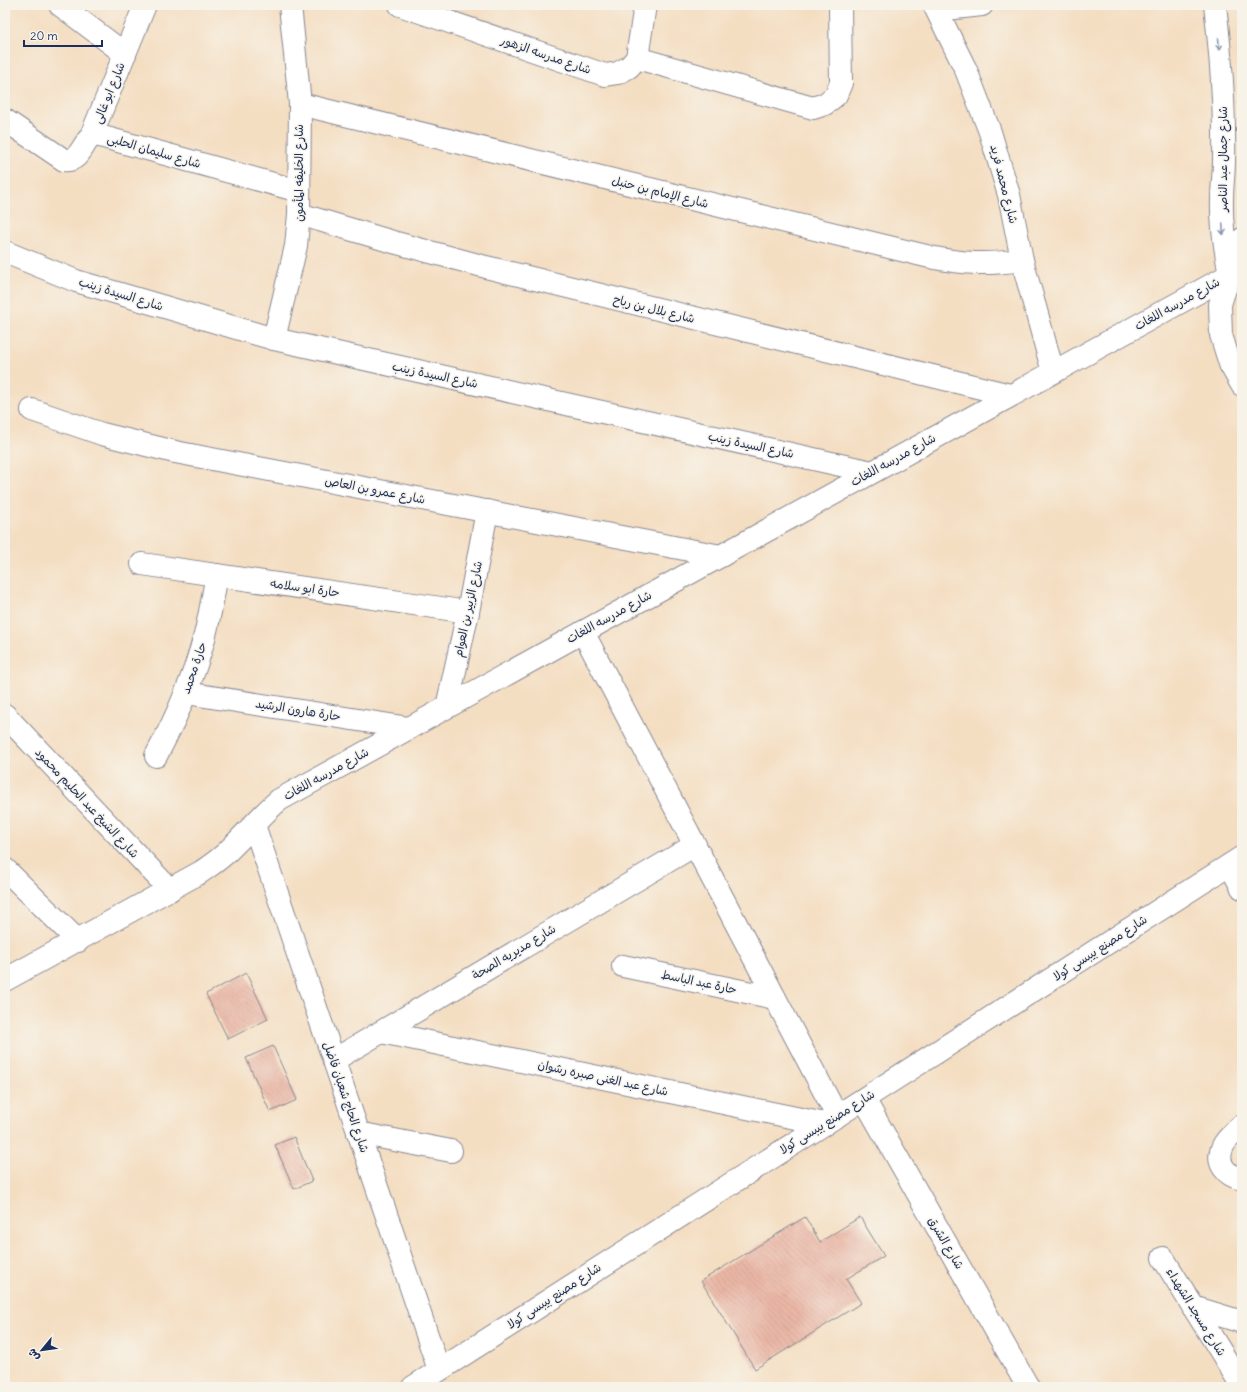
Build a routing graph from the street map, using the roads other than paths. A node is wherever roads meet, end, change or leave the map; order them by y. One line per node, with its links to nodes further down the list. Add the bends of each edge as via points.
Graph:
1 (60, 5): 10 (street)
2 (145, 5): 10 (street, شارع ابو غالى)
3 (290, 5): 12 (street, شارع الخليفه المأمون)
4 (400, 5): 11 (street, شارع مدرسه الزهور, via 605,75 618,73 629,67)
5 (645, 5): 11 (street)
6 (840, 5): 11 (street, via 841,83 836,95 825,104 812,108)
7 (982, 5): 9 (street)
8 (1215, 5): 20 (street, شارع جمال عبد الناصر, one-way to 20, via 1223,101 1223,237)
9 (935, 7): 19 (street, شارع محمد فريد, via 966,70 990,132 1009,195)
10 (125, 54): 14 (street, شارع ابو غالى)
11 (637, 58)
12 (300, 104): 15 (street, شارع الخليفه المأمون); 19 (street, شارع الإمام بن حنبل, via 953,262 976,264)
13 (5, 120): 14 (street, شارع سليمان الحلبى, via 64,160 75,158)
14 (91, 136): 15 (street, شارع سليمان الحلبى, via 100,136)
15 (299, 191): 16 (street, شارع الخليفه المأمون)
16 (300, 214): 21 (street, شارع الخليفه المأمون, via 296,246); 24 (street, شارع بلال بن رباح, via 486,267)
17 (1242, 239): 20 (street)
18 (5, 252): 21 (street, شارع السيدة زينب, via 76,281)
19 (1022, 260): 22 (street, شارع محمد فريد)
20 (1236, 272): 22 (street, شارع مدرسه اللغات); 23 (street, via 1220,304 1220,335 1230,364)
21 (274, 339): 26 (street, شارع السيدة زينب)
22 (1053, 372): 24 (street, شارع مدرسه اللغات)
23 (1242, 385)
24 (1010, 395): 26 (street, شارع مدرسه اللغات)
25 (32, 410): 27 (street, شارع عمرو بن العاص, via 102,434 175,452)
26 (872, 472): 28 (street, شارع مدرسه اللغات)
27 (487, 511): 28 (street, شارع عمرو بن العاص); 31 (street, شارع الزبير بن العوام)
28 (721, 556): 32 (street, شارع مدرسه اللغات)
29 (142, 564): 30 (street, حارة ابو سلامه)
30 (217, 575): 31 (street, حارة ابو سلامه); 33 (street, حارة محمد, via 205,635)
31 (468, 612): 34 (street, شارع الزبير بن العوام)
32 (583, 632): 34 (street, شارع مدرسه اللغات); 39 (street)
33 (186, 693): 36 (street, حارة هارون الرشيد); 37 (street, حارة محمد, via 173,725)
34 (447, 707): 36 (street, شارع مدرسه اللغات)
35 (5, 715): 43 (street, شارع الشيخ عبد الحليم محمود)
36 (409, 728): 38 (street, شارع مدرسه اللغات, via 279,800 265,811)
37 (156, 756)
38 (254, 825): 43 (street, شارع مدرسه اللغات, via 229,851 201,872); 49 (street, شارع الحاج شعبان فاضل)
39 (695, 845): 47 (street); 48 (street, شارع مديريه الصحة)
40 (1236, 861): 42 (street); 50 (street, شارع مصنع بيبسى كولا)
41 (5, 869): 44 (street)
42 (1242, 888)
43 (170, 890): 44 (street, شارع مدرسه اللغات)
44 (78, 941): 46 (street, شارع مدرسه اللغات)
45 (623, 966): 47 (street, حارة عبد الباسط)
46 (5, 980)
47 (775, 998): 51 (street)
48 (380, 1032): 49 (street, شارع مديريه الصحة); 51 (street, شارع عبد الغنى صبره رشوان)
49 (334, 1060): 53 (street, شارع الحاج شعبان فاضل)
50 (864, 1099): 51 (street, شارع مصنع بيبسى كولا); 62 (street, شارع الشرق)
51 (831, 1120): 59 (street, شارع مصنع بيبسى كولا)
52 (1242, 1125): 55 (street, via 1223,1145 1220,1158 1225,1171)
53 (358, 1133): 54 (street); 59 (street, شارع الحاج شعبان فاضل)
54 (451, 1151)
55 (1242, 1179)
56 (1163, 1258): 57 (street, شارع مسجد الشهداء)
57 (1193, 1307): 58 (street); 60 (street, شارع مسجد الشهداء)
58 (1242, 1322)
59 (439, 1370): 61 (street, شارع مصنع بيبسى كولا)
60 (1242, 1386)
61 (413, 1387)
62 (1028, 1387)

